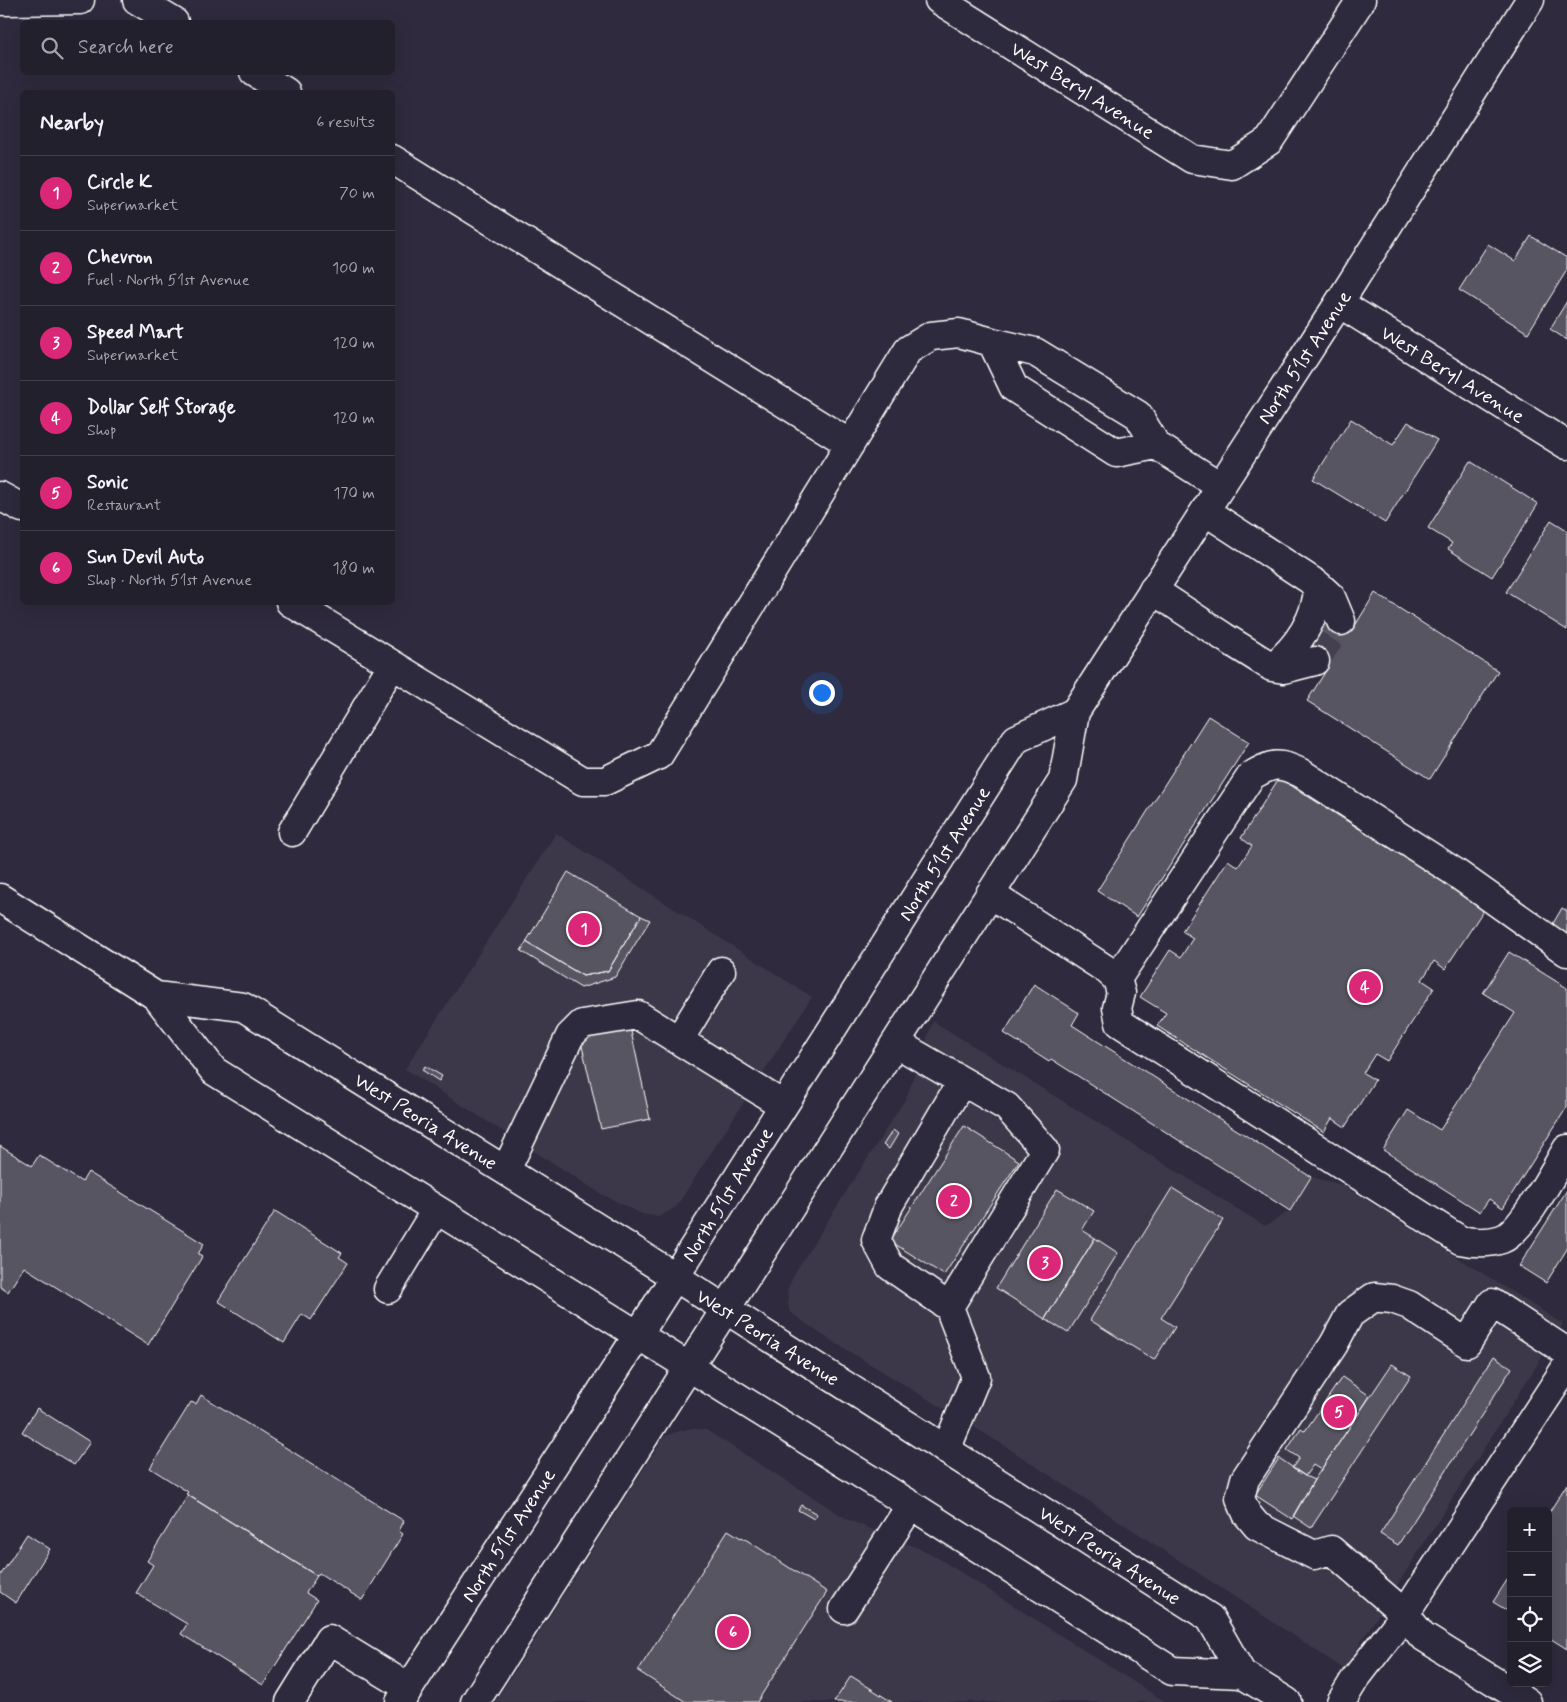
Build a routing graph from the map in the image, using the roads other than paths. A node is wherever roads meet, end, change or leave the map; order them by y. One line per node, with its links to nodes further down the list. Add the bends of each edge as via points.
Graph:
1 (0, 0): 2 (main road)
2 (80, 0)
3 (137, 0): 7 (main road)
4 (939, 0): 5 (main road, West Beryl Avenue, via 1192,159 1232,165 1269,141)
5 (1360, 0)
6 (1530, 0): 11 (main road, North 51st Avenue)
7 (171, 20)
8 (259, 75): 9 (main road)
9 (283, 90)
10 (395, 161): 13 (main road)
11 (1338, 303): 14 (main road, West Beryl Avenue); 16 (main road, North 51st Avenue)
12 (992, 342): 13 (main road, via 959,333 931,336 908,350); 15 (main road, via 1035,352 1138,415); 15 (main road, via 1014,388 1116,453)
13 (850, 444): 25 (main road, via 658,755 604,781 583,781)
14 (1567, 444)
15 (1156, 445): 16 (main road)
16 (1220, 486): 19 (main road, North 51st Avenue)
17 (0, 496): 18 (main road)
18 (20, 507)
19 (1205, 511): 20 (main road); 21 (main road, North 51st Avenue)
20 (1318, 585): 23 (main road, via 1331,597); 26 (main road, via 1318,598 1308,623 1284,658)
21 (1153, 590): 26 (main road); 27 (main road, North 51st Avenue)
22 (295, 605): 25 (main road)
23 (1341, 622)
24 (1315, 661): 26 (main road, via 1284,669)
25 (392, 665): 28 (main road)
26 (1272, 667)
27 (1075, 712): 29 (main road, North 51st Avenue, via 1063,780); 38 (main road, North 51st Avenue, via 1016,739)
28 (292, 832)
29 (990, 894): 33 (main road); 36 (main road, North 51st Avenue)
30 (0, 898): 34 (main road, West Peoria Avenue)
31 (1567, 952): 33 (main road, via 1453,871 1301,773 1286,766 1268,766 1251,776)
32 (721, 971): 35 (main road)
33 (1117, 979): 39 (main road, via 1121,993 1117,1008 1120,1023 1460,1240 1482,1244 1504,1238 1521,1222)
34 (156, 996): 40 (main road, West Peoria Avenue, via 243,1007); 41 (main road, West Peoria Avenue, via 214,1071)
35 (679, 1040): 38 (main road); 40 (main road, via 638,1015 582,1024 570,1036)
36 (896, 1043): 37 (main road); 45 (main road, North 51st Avenue)
37 (962, 1081): 44 (main road, via 889,1205 876,1240 890,1266); 44 (main road, via 1007,1106 1045,1150)
38 (783, 1105): 42 (main road, North 51st Avenue)
39 (1567, 1149)
40 (506, 1170): 42 (main road, West Peoria Avenue)
41 (436, 1210): 43 (main road); 46 (main road, West Peoria Avenue)
42 (675, 1277): 45 (main road, West Peoria Avenue); 46 (main road, North 51st Avenue)
43 (388, 1289)
44 (949, 1307): 50 (main road, via 976,1377)
45 (726, 1309): 49 (main road, North 51st Avenue); 50 (main road, West Peoria Avenue)
46 (638, 1335): 49 (main road, West Peoria Avenue); 55 (main road, North 51st Avenue)
47 (1567, 1352): 53 (main road, via 1492,1303 1467,1343 1409,1306 1392,1299 1374,1297 1350,1314 1246,1479 1240,1498 1257,1526 1314,1556 1331,1550)
48 (1567, 1366): 53 (main road)
49 (689, 1367): 51 (main road, West Peoria Avenue); 57 (main road, North 51st Avenue)
50 (946, 1450): 54 (main road, West Peoria Avenue, via 1210,1618)
51 (911, 1505): 52 (main road); 54 (main road, West Peoria Avenue, via 1172,1671)
52 (844, 1609)
53 (1405, 1614): 59 (main road); 60 (main road, via 1422,1636)
54 (1242, 1674): 58 (main road, West Peoria Avenue)
55 (405, 1695): 56 (main road, via 329,1640)
56 (290, 1702)
57 (475, 1702)
58 (1287, 1702)
59 (1341, 1702)
60 (1527, 1702)

